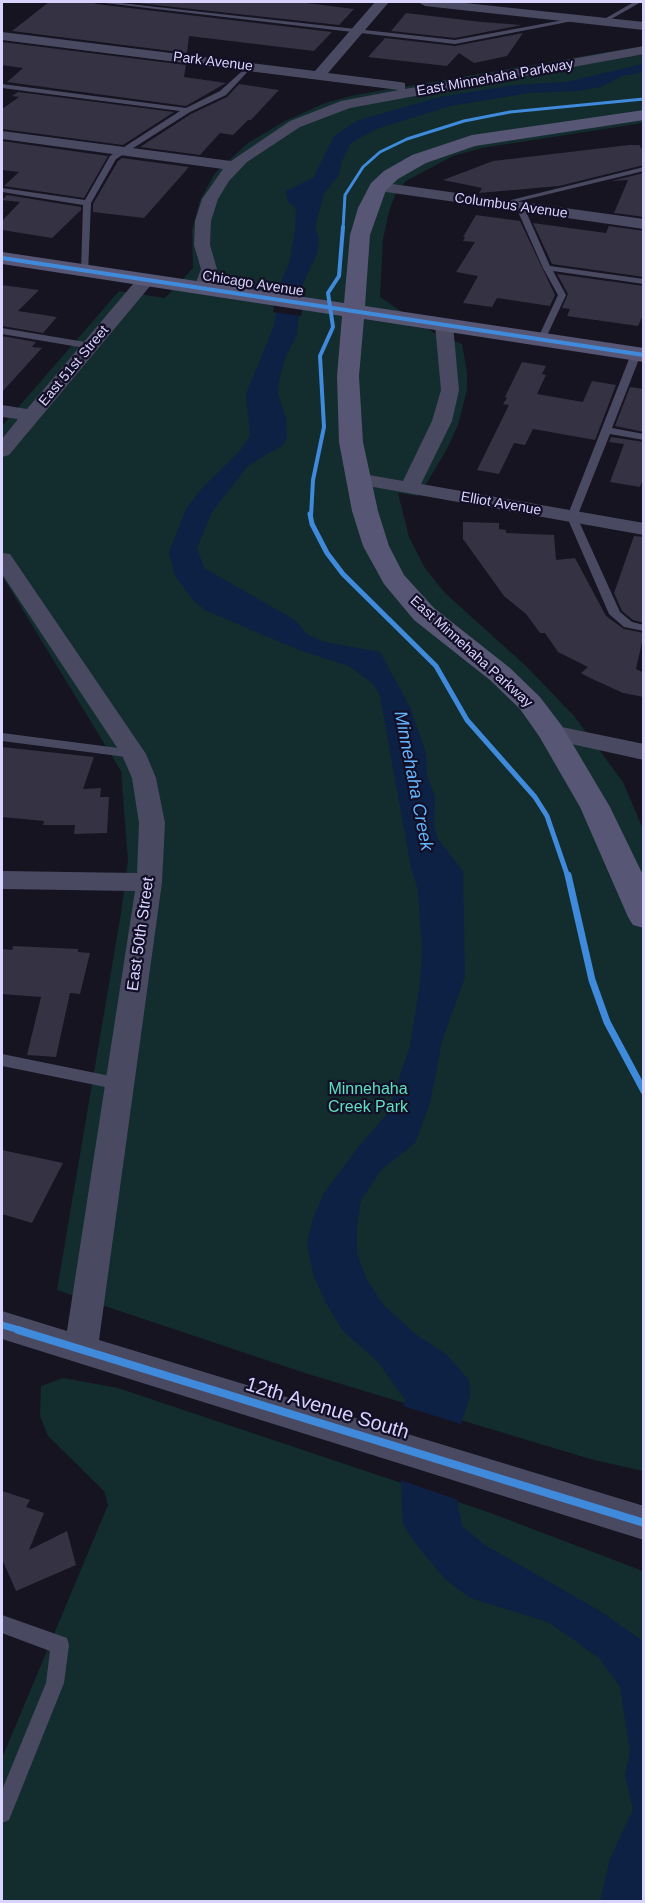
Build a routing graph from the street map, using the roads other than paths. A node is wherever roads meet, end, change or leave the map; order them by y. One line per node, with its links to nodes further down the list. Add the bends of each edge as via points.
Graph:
1 (99, 2): 8 (lane)
2 (382, 2): 8 (street)
3 (425, 2): 5 (street)
4 (638, 2): 6 (lane)
5 (580, 19): 6 (street); 8 (lane, via 455,42)
6 (604, 21): 7 (street)
7 (644, 26)
8 (357, 31): 12 (street)
9 (2, 36): 11 (street, Park Avenue)
10 (644, 50): 15 (street, East Minnehaha Parkway)
11 (250, 66): 12 (street, Park Avenue); 17 (lane, via 223,93)
12 (319, 75): 13 (street, Park Avenue)
13 (334, 77): 15 (street, Park Avenue); 16 (street)
14 (2, 86): 17 (lane)
15 (425, 90): 16 (street, East Minnehaha Parkway)
16 (346, 104): 21 (street, via 295,124)
17 (187, 110): 20 (lane)
18 (644, 115): 23 (street, East Minnehaha Parkway, via 472,141 419,159 390,175)
19 (2, 135): 20 (street)
20 (120, 151): 21 (street); 25 (lane)
21 (233, 166): 34 (street, via 210,199 203,221 202,244 209,269)
22 (644, 169): 26 (lane)
23 (378, 188): 26 (street, Columbus Avenue); 35 (street, East Minnehaha Parkway, via 360,235)
24 (2, 190): 25 (lane)
25 (87, 203): 31 (lane)
26 (499, 204): 27 (street, Columbus Avenue)
27 (520, 207): 28 (street, Columbus Avenue); 30 (lane)
28 (644, 224)
29 (2, 258): 31 (street, Chicago Avenue)
30 (547, 268): 33 (lane); 38 (lane, via 562,295)
31 (85, 271): 32 (street, Chicago Avenue)
32 (146, 280): 34 (street, Chicago Avenue); 39 (street, East 51st Street)
33 (644, 282)
34 (202, 288): 35 (street, Chicago Avenue)
35 (353, 311): 36 (street, Chicago Avenue); 46 (street, East Minnehaha Parkway, via 348,376 351,442)
36 (444, 325): 38 (street, Chicago Avenue); 47 (street, via 450,390 442,421)
37 (2, 331): 39 (lane)
38 (541, 340): 40 (street, Chicago Avenue)
39 (91, 345): 42 (street, East 51st Street)
40 (640, 355): 43 (lane)
41 (2, 411): 42 (street)
42 (32, 417): 45 (street, East 51st Street)
43 (606, 430): 44 (lane); 48 (lane)
44 (644, 437)
45 (2, 451)
46 (358, 479): 47 (street, Elliot Avenue); 52 (street, East Minnehaha Parkway, via 376,546 393,578 424,614 500,674)
47 (409, 488): 48 (street, Elliot Avenue)
48 (572, 517): 49 (street, Elliot Avenue); 51 (lane, via 615,614 628,625)
49 (644, 530)
50 (2, 559): 55 (street, East 50th Street)
51 (644, 628)
52 (552, 733): 54 (street); 58 (street, East Minnehaha Parkway, via 595,807)
53 (2, 737): 55 (lane)
54 (644, 752)
55 (134, 754): 57 (street, East 50th Street, via 144,778 152,823)
56 (2, 880): 57 (street)
57 (149, 882): 60 (street, East 50th Street)
58 (644, 917)
59 (2, 1060): 60 (lane)
60 (120, 1084): 62 (street, East 50th Street)
61 (2, 1325): 62 (street, 12th Avenue South)
62 (81, 1348): 63 (street, 12th Avenue South)
63 (644, 1523)
64 (2, 1624): 65 (lane, via 60,1645 55,1683)
65 (2, 1813)

